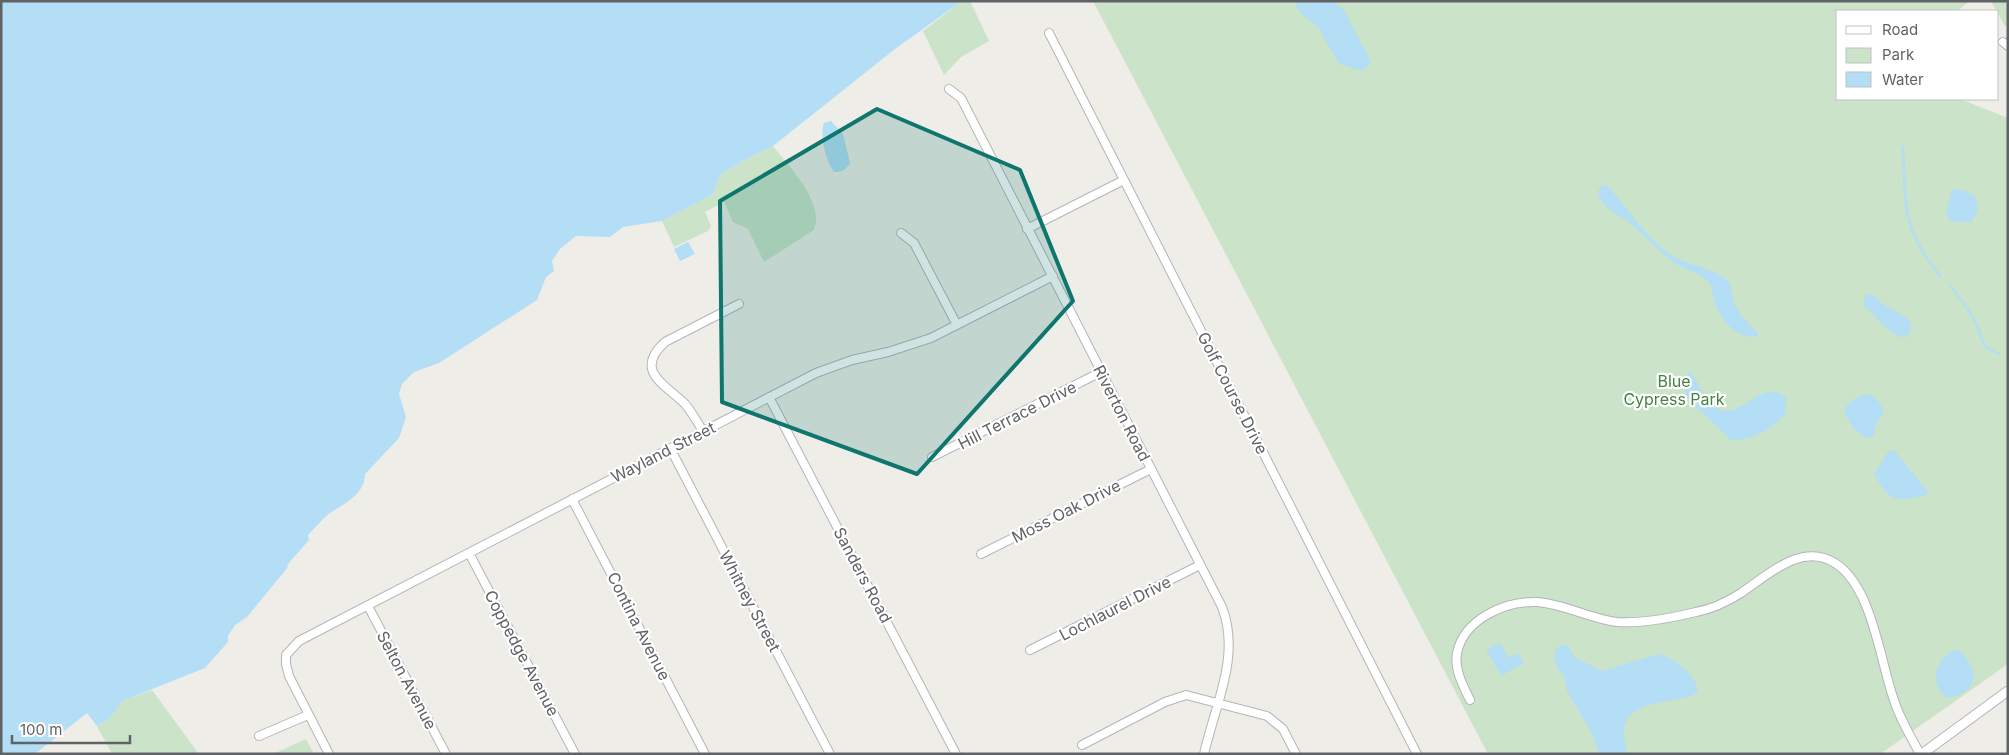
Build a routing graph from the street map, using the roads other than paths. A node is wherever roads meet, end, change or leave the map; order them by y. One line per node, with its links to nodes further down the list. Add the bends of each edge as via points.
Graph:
1 (1049, 33): 3 (street, Golf Course Drive)
2 (949, 89): 4 (street, Riverton Road, via 961,98)
3 (1124, 180): 4 (street); 35 (street, Golf Course Drive)
4 (1027, 229): 6 (street, Riverton Road)
5 (901, 233): 8 (street, via 914,243)
6 (1053, 276): 8 (street, Wayland Street); 9 (street, Riverton Road)
7 (739, 304): 11 (street, via 665,342 653,360 660,384 684,402)
8 (957, 325): 10 (street, Wayland Street, via 914,344 831,366)
9 (1101, 372): 13 (street, Hill Terrace Drive); 14 (street, Riverton Road)
10 (769, 397): 11 (street, Wayland Street); 32 (street, Sanders Road)
11 (703, 431): 12 (street, Wayland Street)
12 (670, 448): 15 (street, Wayland Street); 31 (street, Whitney Street)
13 (932, 457)
14 (1151, 469): 17 (street, Moss Oak Drive); 18 (street, Riverton Road)
15 (572, 499): 16 (street, Wayland Street); 30 (street, Contina Avenue)
16 (470, 553): 19 (street, Wayland Street); 29 (street, Coppedge Avenue)
17 (981, 554)
18 (1200, 564): 20 (street, Lochlaurel Drive); 23 (street, Riverton Road, via 1222,607 1230,638 1227,671)
19 (368, 606): 24 (street, Wayland Street, via 299,641 286,655 287,671); 28 (street, Selton Avenue)
20 (1030, 650)
21 (2008, 691): 36 (street)
22 (1470, 700): 36 (street, via 1459,675 1457,654 1469,630 1490,613 1506,606 1538,602 1617,622 1665,618 1718,605 1785,563 1806,556 1827,558 1845,571 1860,592 1900,716)
23 (1218, 703): 26 (street, via 1186,695 1176,697); 33 (street, Riverton Road); 34 (street, via 1267,716 1282,729)
24 (308, 716): 25 (street); 27 (street)
25 (259, 736)
26 (1082, 745)
27 (329, 754)
28 (446, 754)
29 (575, 754)
30 (705, 754)
31 (830, 754)
32 (956, 754)
33 (1204, 754)
34 (1296, 754)
35 (1417, 754)
36 (1921, 754)

